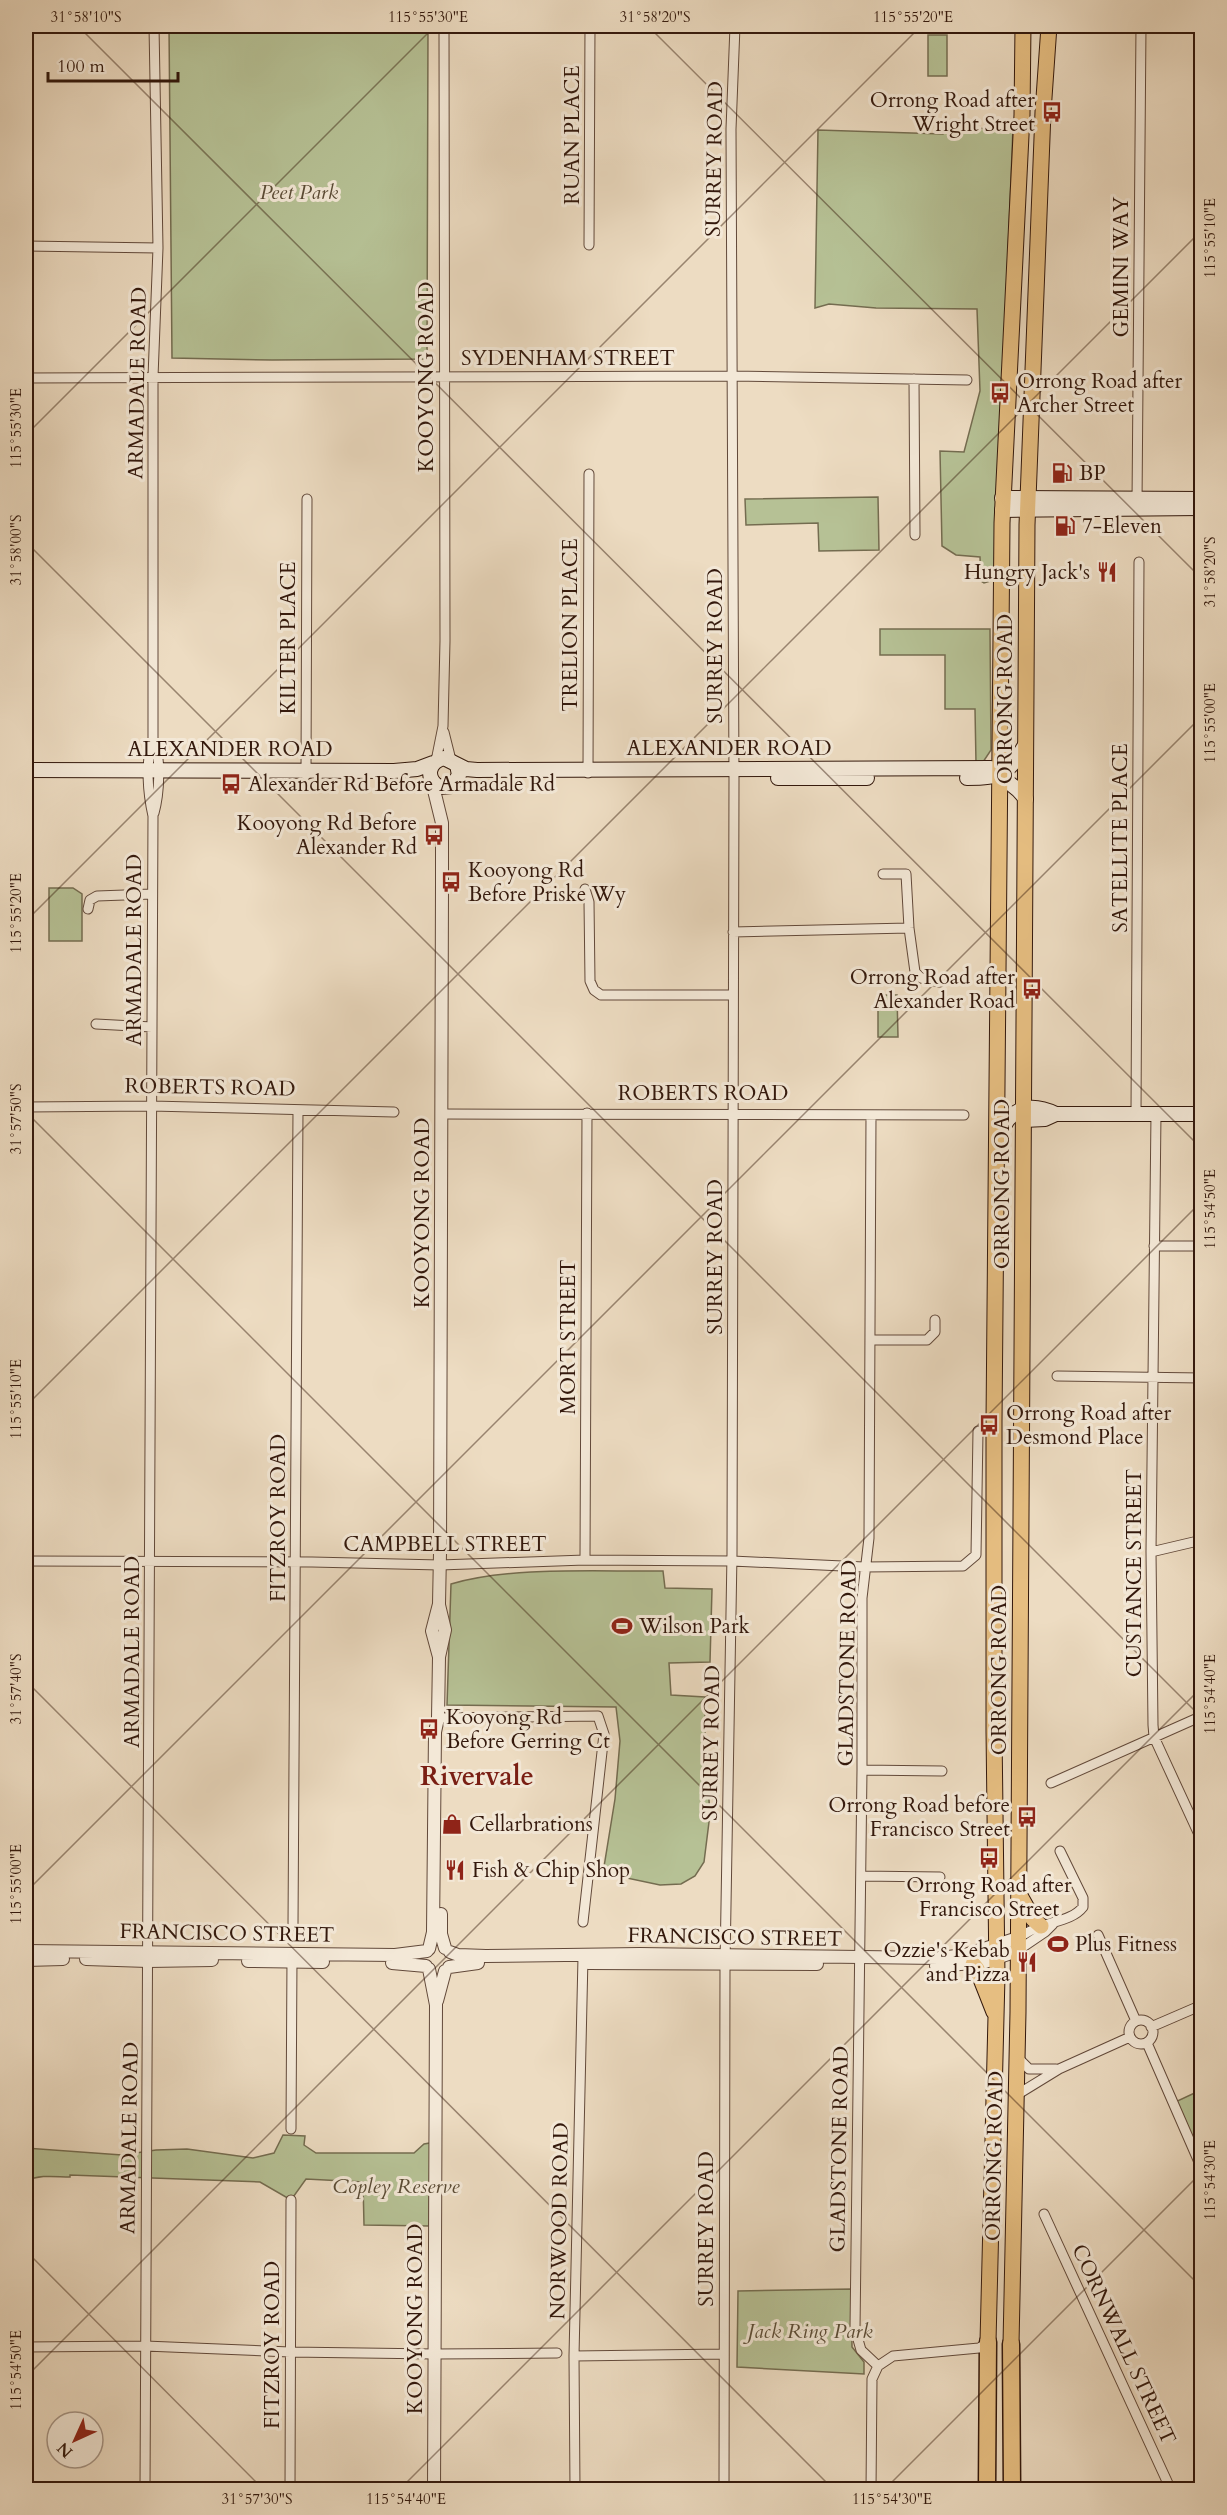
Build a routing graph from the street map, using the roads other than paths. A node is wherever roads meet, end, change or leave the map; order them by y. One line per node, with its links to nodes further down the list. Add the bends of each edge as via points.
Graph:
1 (154, 26): 10 (street, ARMADALE ROAD)
2 (445, 26): 11 (street, KOOYONG ROAD)
3 (590, 26): 8 (street, RUAN PLACE)
4 (735, 26): 12 (street, SURREY ROAD, via 731,127)
5 (1023, 26): 21 (highway, ORRONG ROAD)
6 (1049, 26): 22 (highway, ORRONG ROAD)
7 (1141, 26): 20 (street, GEMINI WAY)
8 (589, 245)
9 (26, 246): 10 (street)
10 (158, 248): 13 (street, ARMADALE ROAD)
11 (446, 376): 12 (street, SYDENHAM STREET); 13 (street, SYDENHAM STREET); 26 (street, KOOYONG ROAD)
12 (732, 376): 15 (street, SYDENHAM STREET); 33 (street, SURREY ROAD)
13 (153, 377): 14 (street, SYDENHAM STREET); 34 (street, ARMADALE ROAD, via 153,741 149,749)
14 (26, 378)
15 (914, 379): 16 (street, SYDENHAM STREET); 24 (street)
16 (967, 380)
17 (589, 474): 31 (street, TRELION PLACE)
18 (307, 499): 32 (street, KILTER PLACE)
19 (1202, 499): 20 (main road)
20 (1137, 503): 22 (main road); 23 (main road)
21 (1002, 504): 22 (main road); 35 (highway, ORRONG ROAD)
22 (1028, 504): 27 (highway, ORRONG ROAD)
23 (1202, 508)
24 (915, 535)
25 (1139, 562): 58 (street, SATELLITE PLACE)
26 (443, 726): 28 (street, KOOYONG ROAD); 29 (street, KOOYONG ROAD)
27 (1026, 743): 35 (main road, via 1011,768); 39 (highway, ORRONG ROAD)
28 (434, 762): 29 (main road, via 444,758); 32 (main road, ALEXANDER ROAD, via 406,770); 37 (main road, via 429,771)
29 (454, 763): 31 (main road, ALEXANDER ROAD, via 477,770); 38 (main road, via 459,772)
30 (26, 770): 34 (main road, ALEXANDER ROAD)
31 (588, 772): 33 (main road, ALEXANDER ROAD); 38 (main road, ALEXANDER ROAD, via 471,776)
32 (306, 773): 34 (main road, ALEXANDER ROAD); 37 (main road, ALEXANDER ROAD)
33 (734, 773): 35 (main road, ALEXANDER ROAD, via 991,778); 48 (street, SURREY ROAD)
34 (153, 774): 36 (main road, ALEXANDER ROAD); 45 (street, ARMADALE ROAD, via 157,802 153,816)
35 (1000, 775): 39 (main road); 66 (highway, ORRONG ROAD)
36 (26, 777)
37 (431, 780): 38 (main road, via 439,787); 40 (street, KOOYONG ROAD)
38 (453, 784): 40 (street, KOOYONG ROAD)
39 (1026, 799): 63 (highway, ORRONG ROAD)
40 (442, 823): 59 (street, KOOYONG ROAD)
41 (906, 862): 43 (street)
42 (883, 874): 43 (street)
43 (906, 874): 47 (street)
44 (585, 889): 50 (street, via 589,902 590,981 601,995)
45 (152, 894): 46 (street, via 98,896 90,900); 52 (street, ARMADALE ROAD)
46 (88, 909)
47 (909, 928): 48 (street); 49 (street, via 915,972 921,978)
48 (733, 932): 50 (street, SURREY ROAD)
49 (940, 982)
50 (734, 995): 60 (street, SURREY ROAD)
51 (96, 1024): 52 (street)
52 (152, 1027): 53 (street, ARMADALE ROAD)
53 (151, 1106): 54 (street, ROBERTS ROAD); 55 (street, ROBERTS ROAD); 80 (street, ARMADALE ROAD)
54 (26, 1107)
55 (298, 1110): 56 (street, ROBERTS ROAD); 81 (street, FITZROY ROAD)
56 (394, 1112)
57 (587, 1113): 59 (street, ROBERTS ROAD); 60 (street, ROBERTS ROAD); 77 (street, MORT STREET)
58 (1136, 1113): 63 (main road, via 1056,1114 1045,1109); 64 (main road)
59 (442, 1114): 82 (street, KOOYONG ROAD)
60 (733, 1114): 61 (street, ROBERTS ROAD); 79 (street, SURREY ROAD)
61 (871, 1114): 62 (street, ROBERTS ROAD); 70 (street, GLADSTONE ROAD)
62 (964, 1114)
63 (1024, 1114): 66 (main road, via 1012,1114); 94 (highway, ORRONG ROAD)
64 (1156, 1114): 65 (main road); 67 (street, CUSTANCE STREET)
65 (1202, 1114)
66 (998, 1141): 103 (highway, ORRONG ROAD, via 994,1731)
67 (1154, 1245): 68 (street); 72 (street, CUSTANCE STREET)
68 (1202, 1246)
69 (935, 1320): 70 (street, via 935,1332 927,1340)
70 (870, 1340): 83 (street, GLADSTONE ROAD, via 869,1538)
71 (1057, 1376): 72 (street)
72 (1152, 1377): 73 (street); 76 (street, CUSTANCE STREET)
73 (1202, 1378)
74 (978, 1431): 83 (street, CAMPBELL STREET, via 976,1555 972,1561 963,1566)
75 (1202, 1540): 76 (street)
76 (1151, 1552): 86 (street, CUSTANCE STREET)
77 (585, 1560): 79 (street, CAMPBELL STREET); 82 (street, CAMPBELL STREET)
78 (26, 1561): 80 (street, CAMPBELL STREET)
79 (732, 1561): 83 (street, CAMPBELL STREET); 107 (street, SURREY ROAD)
80 (150, 1562): 81 (street, CAMPBELL STREET); 104 (street, ARMADALE ROAD)
81 (296, 1562): 82 (street, CAMPBELL STREET); 97 (street, FITZROY ROAD)
82 (440, 1565): 85 (street, KOOYONG ROAD, via 432,1631 439,1657)
83 (864, 1567): 87 (street, GLADSTONE ROAD)
84 (1202, 1716): 86 (street)
85 (438, 1718): 95 (street, via 597,1716 604,1734); 100 (street, KOOYONG ROAD, via 433,1932); 101 (street, KOOYONG ROAD, via 443,1732 441,1921)
86 (1154, 1737): 89 (street); 90 (street, CUSTANCE STREET)
87 (862, 1770): 88 (street); 92 (street, GLADSTONE ROAD)
88 (942, 1771)
89 (1051, 1783)
90 (1202, 1841)
91 (1060, 1851): 96 (street, via 1083,1902 1078,1912)
92 (861, 1876): 93 (street); 109 (street, GLADSTONE ROAD)
93 (940, 1877)
94 (1018, 1891): 96 (highway, via 1033,1919); 99 (highway, ORRONG ROAD)
95 (583, 1922)
96 (1047, 1925): 99 (street, via 1045,1932)
97 (293, 1926)
98 (1098, 1935): 116 (street)
99 (1018, 1944): 103 (street, FRANCISCO STREET); 120 (highway, ORRONG ROAD)
100 (428, 1950): 101 (street, via 437,1946); 105 (street, FRANCISCO STREET, via 395,1955); 111 (street, via 424,1958)
101 (447, 1950): 106 (street, FRANCISCO STREET, via 458,1955); 112 (street, via 452,1960)
102 (26, 1951): 104 (street, FRANCISCO STREET)
103 (997, 1952): 109 (street, FRANCISCO STREET); 110 (street, FRANCISCO STREET); 115 (highway, ORRONG ROAD)
104 (148, 1957): 105 (street, FRANCISCO STREET); 108 (street, FRANCISCO STREET); 129 (street, ARMADALE ROAD)
105 (292, 1957): 111 (street, FRANCISCO STREET); 123 (street)
106 (583, 1958): 107 (street, FRANCISCO STREET); 112 (street, FRANCISCO STREET, via 470,1963); 135 (street, NORWOOD ROAD)
107 (726, 1959): 109 (street, FRANCISCO STREET); 134 (street, SURREY ROAD)
108 (26, 1960)
109 (859, 1961): 110 (street, FRANCISCO STREET); 136 (street, GLADSTONE ROAD, via 855,2329 861,2350)
110 (972, 1964): 115 (highway)
111 (428, 1967): 112 (street, via 436,1973); 113 (street, KOOYONG ROAD)
112 (447, 1969): 113 (street, KOOYONG ROAD)
113 (436, 2005): 133 (street, KOOYONG ROAD)
114 (1202, 2005): 117 (street)
115 (996, 2018): 128 (highway, ORRONG ROAD)
116 (1136, 2021): 117 (street, via 1144,2020); 118 (street, via 1129,2029)
117 (1151, 2027): 119 (street, via 1152,2037)
118 (1130, 2037): 119 (street, via 1138,2044); 121 (street)
119 (1147, 2043): 124 (street)
120 (1018, 2057): 121 (street, via 1029,2069); 122 (highway, ORRONG ROAD)
121 (1059, 2069): 122 (street)
122 (1015, 2096): 127 (highway, ORRONG ROAD)
123 (291, 2129)
124 (1202, 2169)
125 (291, 2200): 131 (street, FITZROY ROAD)
126 (1044, 2214): 145 (street, CORNWALL STREET)
127 (1011, 2344): 144 (highway)
128 (984, 2345): 136 (street, via 893,2356); 143 (highway)
129 (145, 2346): 130 (street); 131 (street); 137 (street, ARMADALE ROAD)
130 (26, 2347)
131 (290, 2352): 133 (street); 138 (street, FITZROY ROAD)
132 (557, 2353): 133 (street)
133 (435, 2354): 139 (street, KOOYONG ROAD)
134 (724, 2354): 135 (street); 141 (street, SURREY ROAD)
135 (574, 2356): 140 (street, NORWOOD ROAD)
136 (878, 2366): 142 (street, via 872,2379)
137 (145, 2490)
138 (290, 2490)
139 (434, 2490)
140 (575, 2490)
141 (724, 2490)
142 (871, 2490)
143 (987, 2490)
144 (1012, 2490)
145 (1171, 2490)

